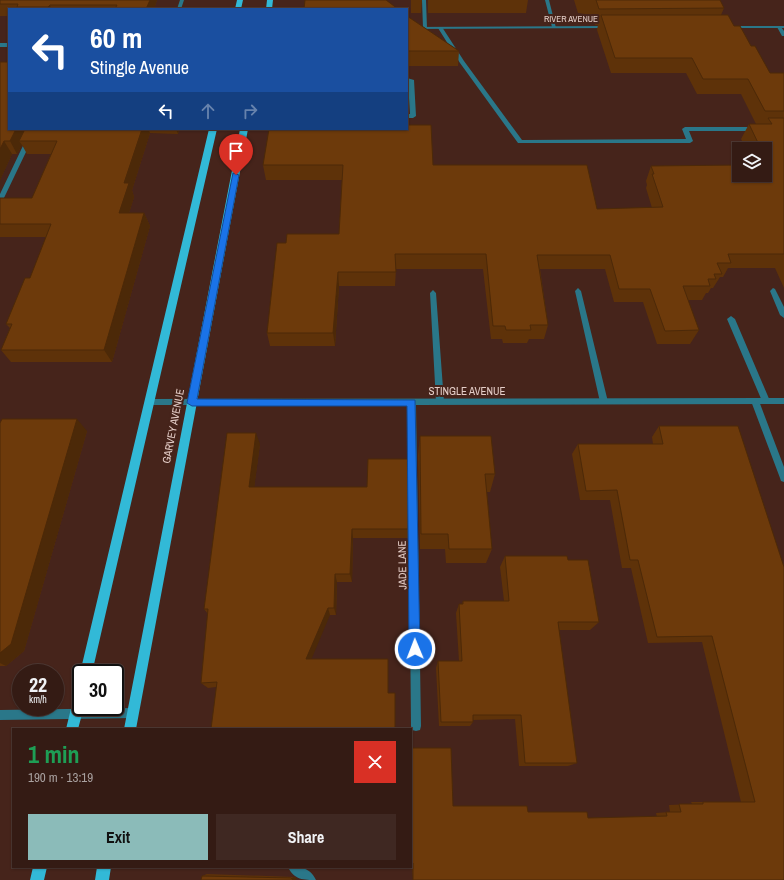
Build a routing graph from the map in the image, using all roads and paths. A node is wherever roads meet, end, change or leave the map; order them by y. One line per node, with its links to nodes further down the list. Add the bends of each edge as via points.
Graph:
1 (424, 0): 8 (street)
2 (547, 0): 3 (street)
3 (554, 27): 4 (street, RIVER AVENUE); 9 (street, RIVER AVENUE)
4 (615, 27)
5 (722, 27): 6 (street)
6 (782, 27): 10 (street)
7 (408, 28): 8 (street, RIVER AVENUE)
8 (426, 28): 9 (street, RIVER AVENUE)
9 (440, 28): 13 (street, via 520,142 690,141 685,129)
10 (784, 35)
11 (408, 80): 12 (street, via 411,80 413,116)
12 (408, 116)
13 (761, 129)
14 (34, 130): 17 (street)
15 (213, 130): 26 (main road)
16 (244, 130): 30 (main road, GARVEY AVENUE)
17 (0, 200)
18 (578, 291): 29 (street)
19 (773, 291): 21 (street)
20 (433, 293): 28 (street)
21 (784, 315)
22 (731, 319): 24 (street)
23 (755, 401): 24 (street, STINGLE AVENUE); 29 (street, STINGLE AVENUE); 31 (street)
24 (766, 401): 25 (street, STINGLE AVENUE)
25 (784, 401)
26 (149, 402): 30 (street, STINGLE AVENUE); 32 (main road)
27 (412, 402): 28 (street, STINGLE AVENUE); 30 (street, STINGLE AVENUE); 38 (street, JADE LANE)
28 (440, 402): 29 (street, STINGLE AVENUE)
29 (604, 402)
30 (192, 403): 34 (main road, GARVEY AVENUE)
31 (784, 478)
32 (88, 664)
33 (124, 713): 34 (street)
34 (133, 713): 40 (main road, GARVEY AVENUE)
35 (72, 714): 36 (street)
36 (0, 715)
37 (75, 716): 39 (main road)
38 (416, 726)
39 (72, 728)
40 (130, 728)
41 (40, 868): 44 (main road)
42 (104, 868): 45 (main road)
43 (295, 868): 46 (street)
44 (37, 880)
45 (102, 880)
46 (310, 880)

